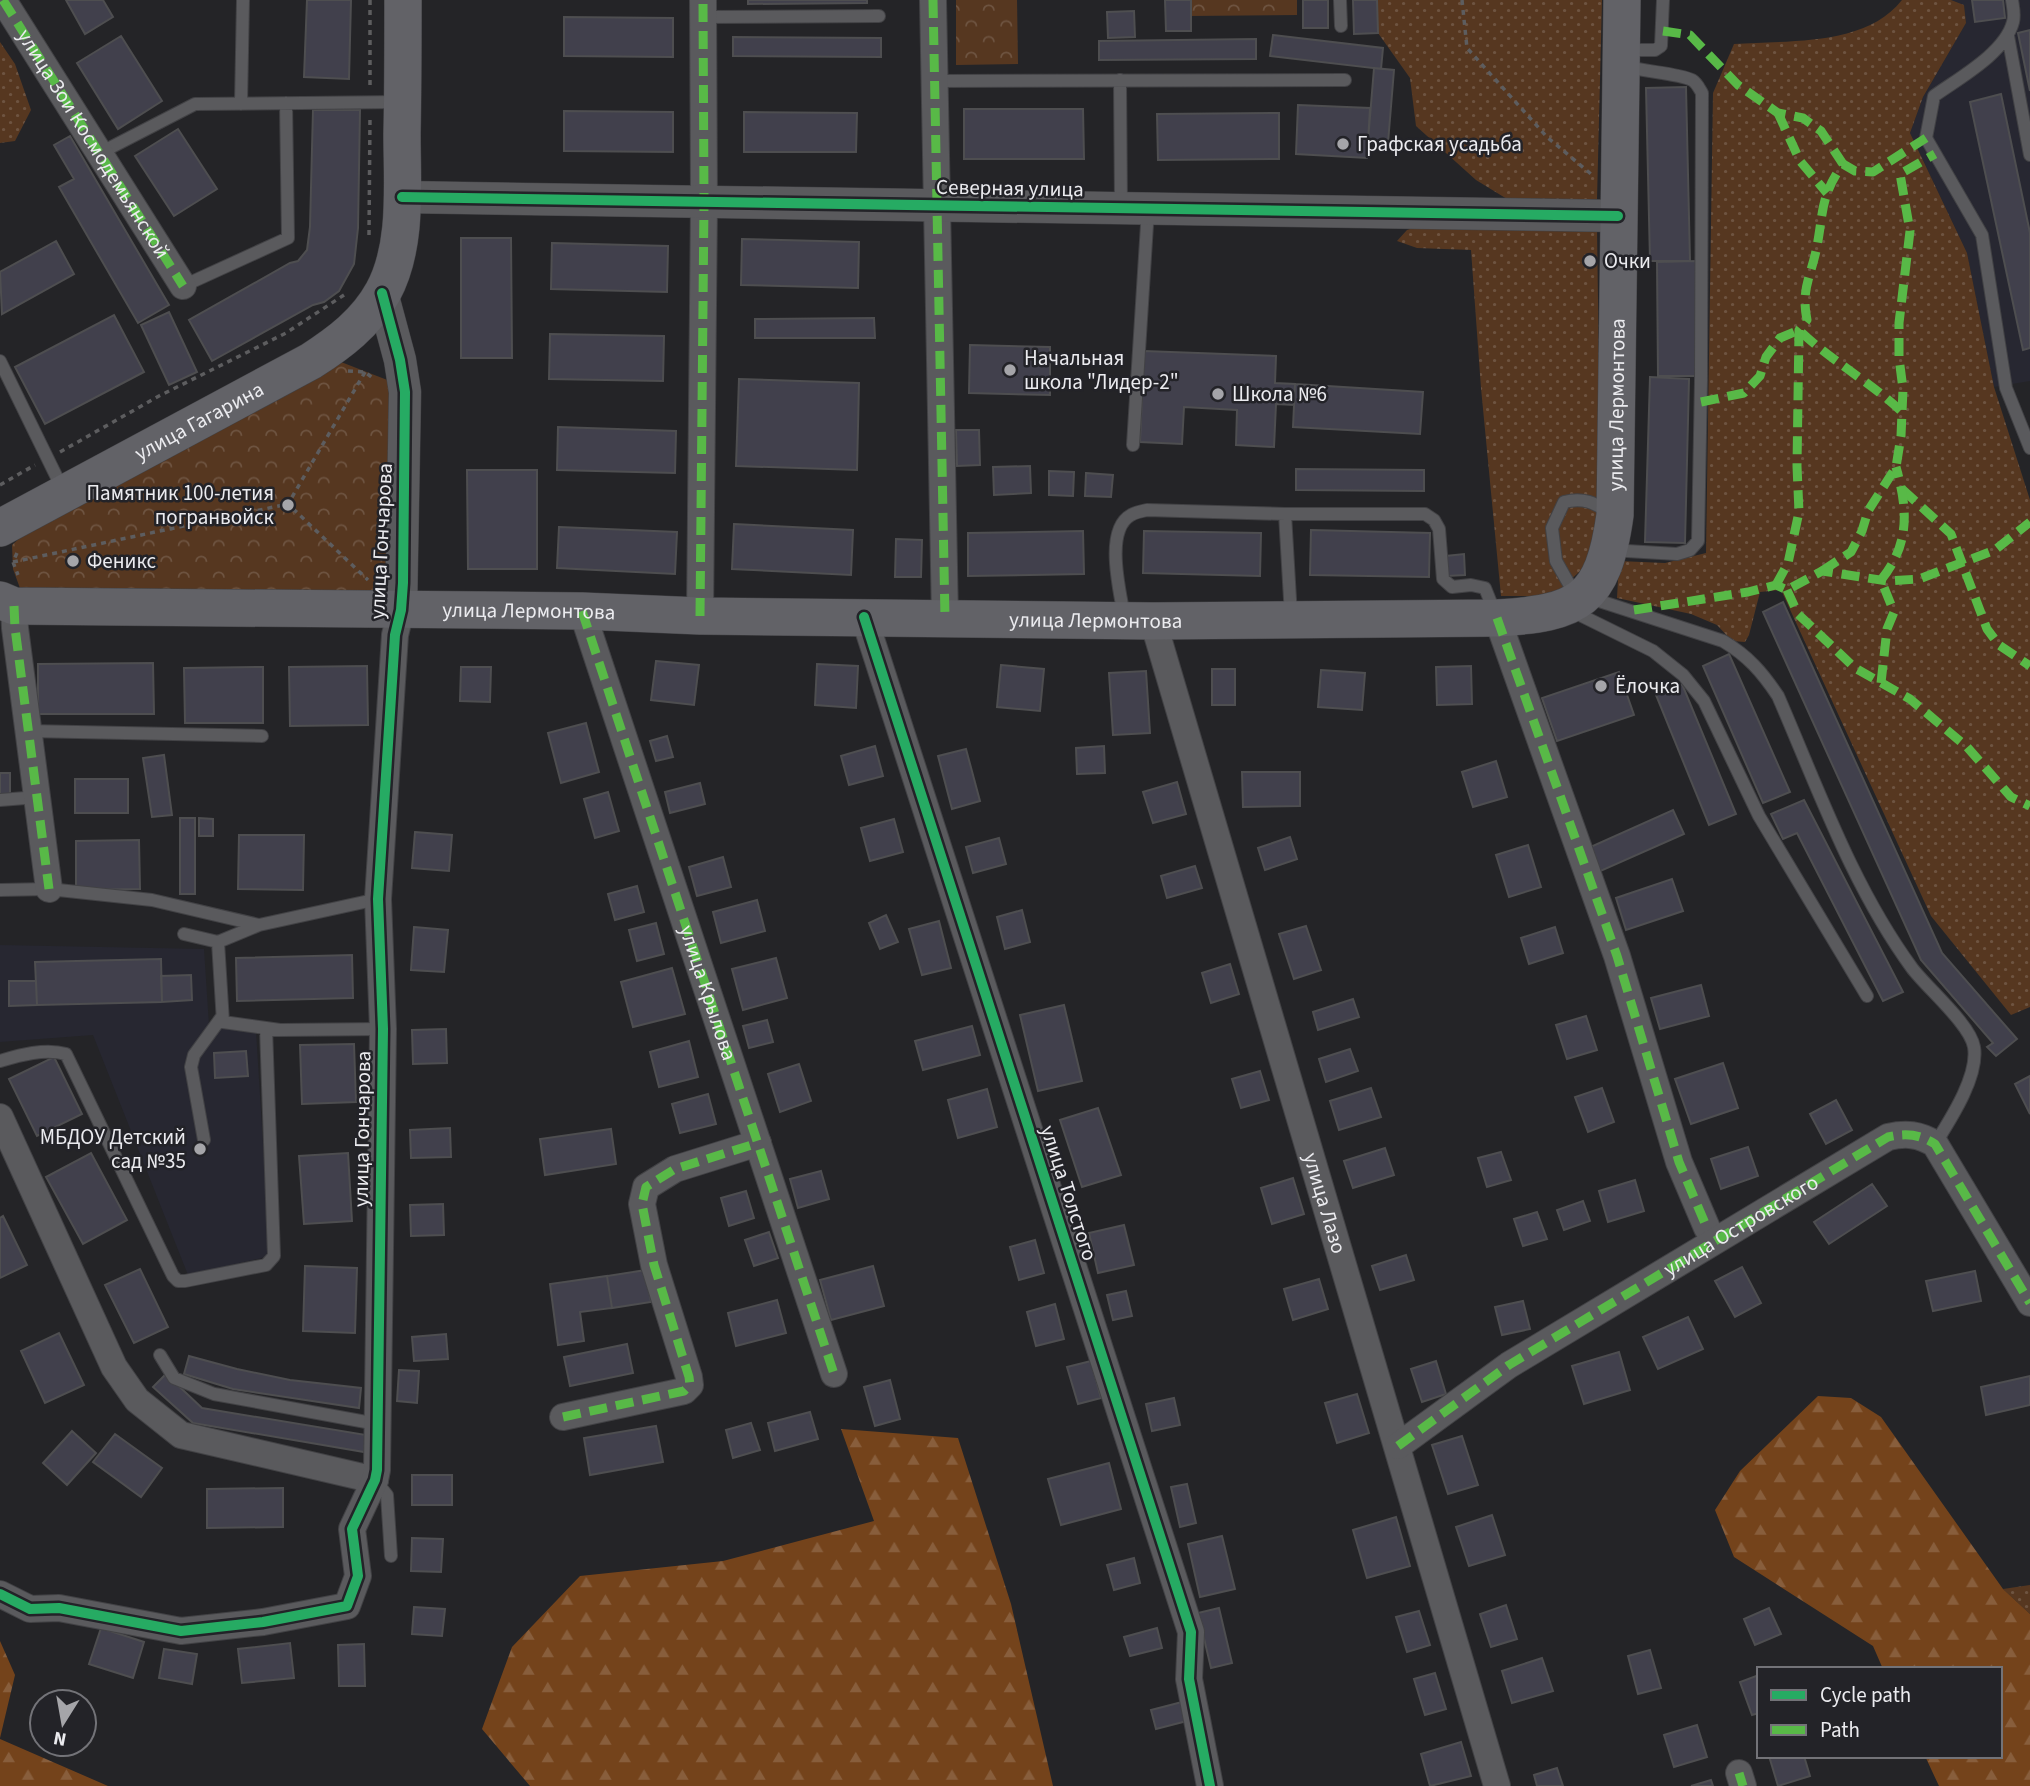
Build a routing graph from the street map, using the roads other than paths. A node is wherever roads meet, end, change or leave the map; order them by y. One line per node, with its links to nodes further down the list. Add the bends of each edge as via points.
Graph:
1 (3, 0): 20 (street, улица Зои Космодемьянской)
2 (243, 0): 19 (lane)
3 (403, 0): 17 (main road)
4 (933, 0): 16 (street)
5 (1340, 0): 11 (lane)
6 (1622, 0): 13 (main road, улица Лермонтова)
7 (1663, 0): 13 (lane, via 1661,46)
8 (2012, 0): 12 (lane, via 2014,19)
9 (703, 8): 10 (lane); 23 (street)
10 (879, 16)
11 (1341, 26)
12 (2008, 36): 21 (lane); 31 (lane, via 1934,96 1926,138 1982,235 2006,388)
13 (1621, 57): 26 (main road, улица Лермонтова); 34 (lane, via 1639,71 1690,79 1702,93 1698,541 1684,553)
14 (1120, 80): 15 (lane); 16 (lane); 25 (lane)
15 (1345, 80)
16 (933, 81): 24 (street)
17 (386, 102): 18 (lane); 22 (main road)
18 (286, 103): 19 (lane); 27 (lane, via 288,238)
19 (241, 104): 20 (lane, via 195,104)
20 (100, 153): 27 (street, улица Зои Космодемьянской)
21 (2030, 155)
22 (402, 197): 23 (street, Северная улица); 28 (main road, via 392,272)
23 (704, 202): 24 (street, Северная улица); 40 (street)
24 (936, 206): 25 (street, Северная улица); 42 (street)
25 (1135, 209): 26 (street, Северная улица); 30 (lane)
26 (1608, 216): 34 (main road, улица Лермонтова)
27 (183, 286)
28 (367, 292): 32 (main road, улица Гагарина, via 365,317 344,340); 37 (street, улица Гончарова, via 400,360 405,392)
29 (0, 361): 32 (lane)
30 (1133, 445)
31 (2030, 447)
32 (64, 492): 35 (main road, улица Гагарина)
33 (1285, 513): 43 (lane, via 1425,514 1439,529 1443,579 1452,587 1485,588); 44 (lane, via 1147,510 1130,515 1121,525 1114,552); 45 (lane)
34 (1612, 533): 38 (main road, улица Лермонтова, via 1599,578); 38 (lane, via 1589,500 1564,502 1552,527 1556,561)
35 (10, 537)
36 (11, 596): 37 (main road, улица Лермонтова); 46 (street)
37 (389, 598): 39 (main road, улица Лермонтова); 52 (street, улица Гончарова, via 395,635)
38 (1575, 601): 43 (main road, улица Лермонтова, via 1538,615); 56 (lane, via 1653,651 1683,675 1704,701 1759,816); 64 (lane, via 1723,641 1759,669 1778,696 1864,893 1912,968 1970,1035 1975,1058 1972,1073)
39 (582, 611): 40 (main road, улица Лермонтова); 63 (street, улица Крылова)
40 (700, 616): 41 (main road, улица Лермонтова)
41 (864, 617): 42 (main road, улица Лермонтова); 75 (street, улица Толстого, via 1191,1632 1189,1679)
42 (945, 618): 44 (main road, улица Лермонтова)
43 (1497, 618): 45 (main road, улица Лермонтова); 65 (street, улица Островского, via 1617,956 1679,1162)
44 (1139, 620): 45 (main road, улица Лермонтова); 71 (street, улица Лазо)
45 (1291, 620)
46 (29, 731): 47 (lane); 48 (street)
47 (262, 736)
48 (38, 797): 49 (lane); 50 (street)
49 (0, 800)
50 (49, 888): 51 (lane); 53 (lane, via 152,900)
51 (0, 890)
52 (378, 899): 53 (lane); 59 (street, улица Гончарова)
53 (259, 925): 55 (lane)
54 (184, 934): 55 (lane)
55 (218, 942): 57 (lane)
56 (1867, 996)
57 (221, 1018): 58 (lane, via 227,1024); 62 (lane, via 194,1055 191,1067)
58 (266, 1028): 59 (lane); 60 (lane, via 274,1256 266,1265 185,1281 173,1276 66,1054 21,1055)
59 (383, 1029): 70 (street, улица Гончарова)
60 (0, 1061)
61 (0, 1117): 72 (street, via 114,1367 137,1399 181,1435)
62 (204, 1140)
63 (758, 1143): 68 (street, улица Крылова); 69 (street, via 675,1169 646,1187 642,1203 654,1265 690,1385 684,1391)
64 (1935, 1144): 66 (street); 71 (street, улица Островского, via 1905,1133 1888,1137 1509,1365)
65 (1707, 1228)
66 (2030, 1303)
67 (160, 1355): 70 (lane, via 174,1378 214,1394)
68 (834, 1374)
69 (563, 1417)
70 (377, 1424): 72 (street, улица Гончарова)
71 (1398, 1446): 76 (street, улица Лазо)
72 (375, 1480): 73 (lane, via 387,1495); 74 (street, улица Гончарова, via 352,1529 358,1576 347,1606 181,1631 59,1608 30,1609)
73 (391, 1556)
74 (0, 1594)
75 (1210, 1786)
76 (1497, 1786)

